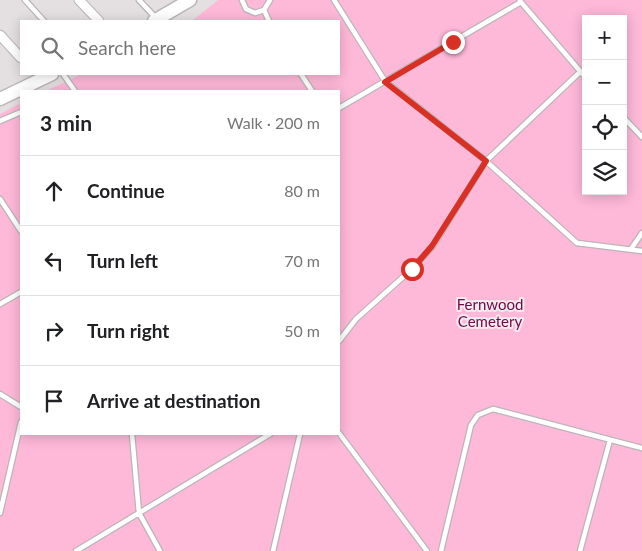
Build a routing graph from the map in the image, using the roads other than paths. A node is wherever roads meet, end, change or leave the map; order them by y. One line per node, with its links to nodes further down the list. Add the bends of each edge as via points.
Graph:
1 (24, 0): 10 (lane)
2 (79, 0): 11 (street)
3 (139, 0): 12 (lane)
4 (190, 0): 12 (main road)
5 (242, 0): 9 (lane, via 250,11)
6 (270, 0): 9 (lane)
7 (334, 0): 20 (lane)
8 (520, 1): 16 (lane); 20 (lane)
9 (264, 10): 13 (lane)
10 (43, 20)
11 (98, 20)
12 (155, 20)
13 (269, 20)
14 (0, 35): 15 (street)
15 (20, 57)
16 (580, 72): 29 (lane)
17 (64, 75): 21 (lane)
18 (302, 75): 22 (lane)
19 (43, 76): 23 (main road)
20 (385, 82): 24 (lane); 29 (lane)
21 (72, 90)
22 (311, 90)
23 (1, 98)
24 (340, 107)
25 (20, 112): 26 (lane)
26 (0, 121)
27 (627, 121): 28 (lane)
28 (642, 137)
29 (486, 161): 33 (lane, via 577,243); 37 (lane, via 432,246 412,269 356,319)
30 (0, 199): 31 (lane)
31 (20, 229)
32 (642, 233): 33 (lane)
33 (631, 249): 34 (lane)
34 (642, 251)
35 (20, 293): 36 (lane)
36 (0, 304)
37 (340, 340)
38 (0, 394): 39 (lane)
39 (20, 406)
40 (20, 426): 48 (lane)
41 (340, 434): 52 (lane)
42 (132, 435): 47 (lane)
43 (268, 435): 47 (lane)
44 (300, 435): 51 (lane)
45 (610, 440): 46 (lane); 53 (lane, via 493,409 478,415 472,424); 54 (lane)
46 (642, 448)
47 (140, 513): 49 (lane); 50 (lane)
48 (0, 514)
49 (76, 551)
50 (160, 551)
51 (273, 551)
52 (427, 551)
53 (441, 551)
54 (580, 551)

